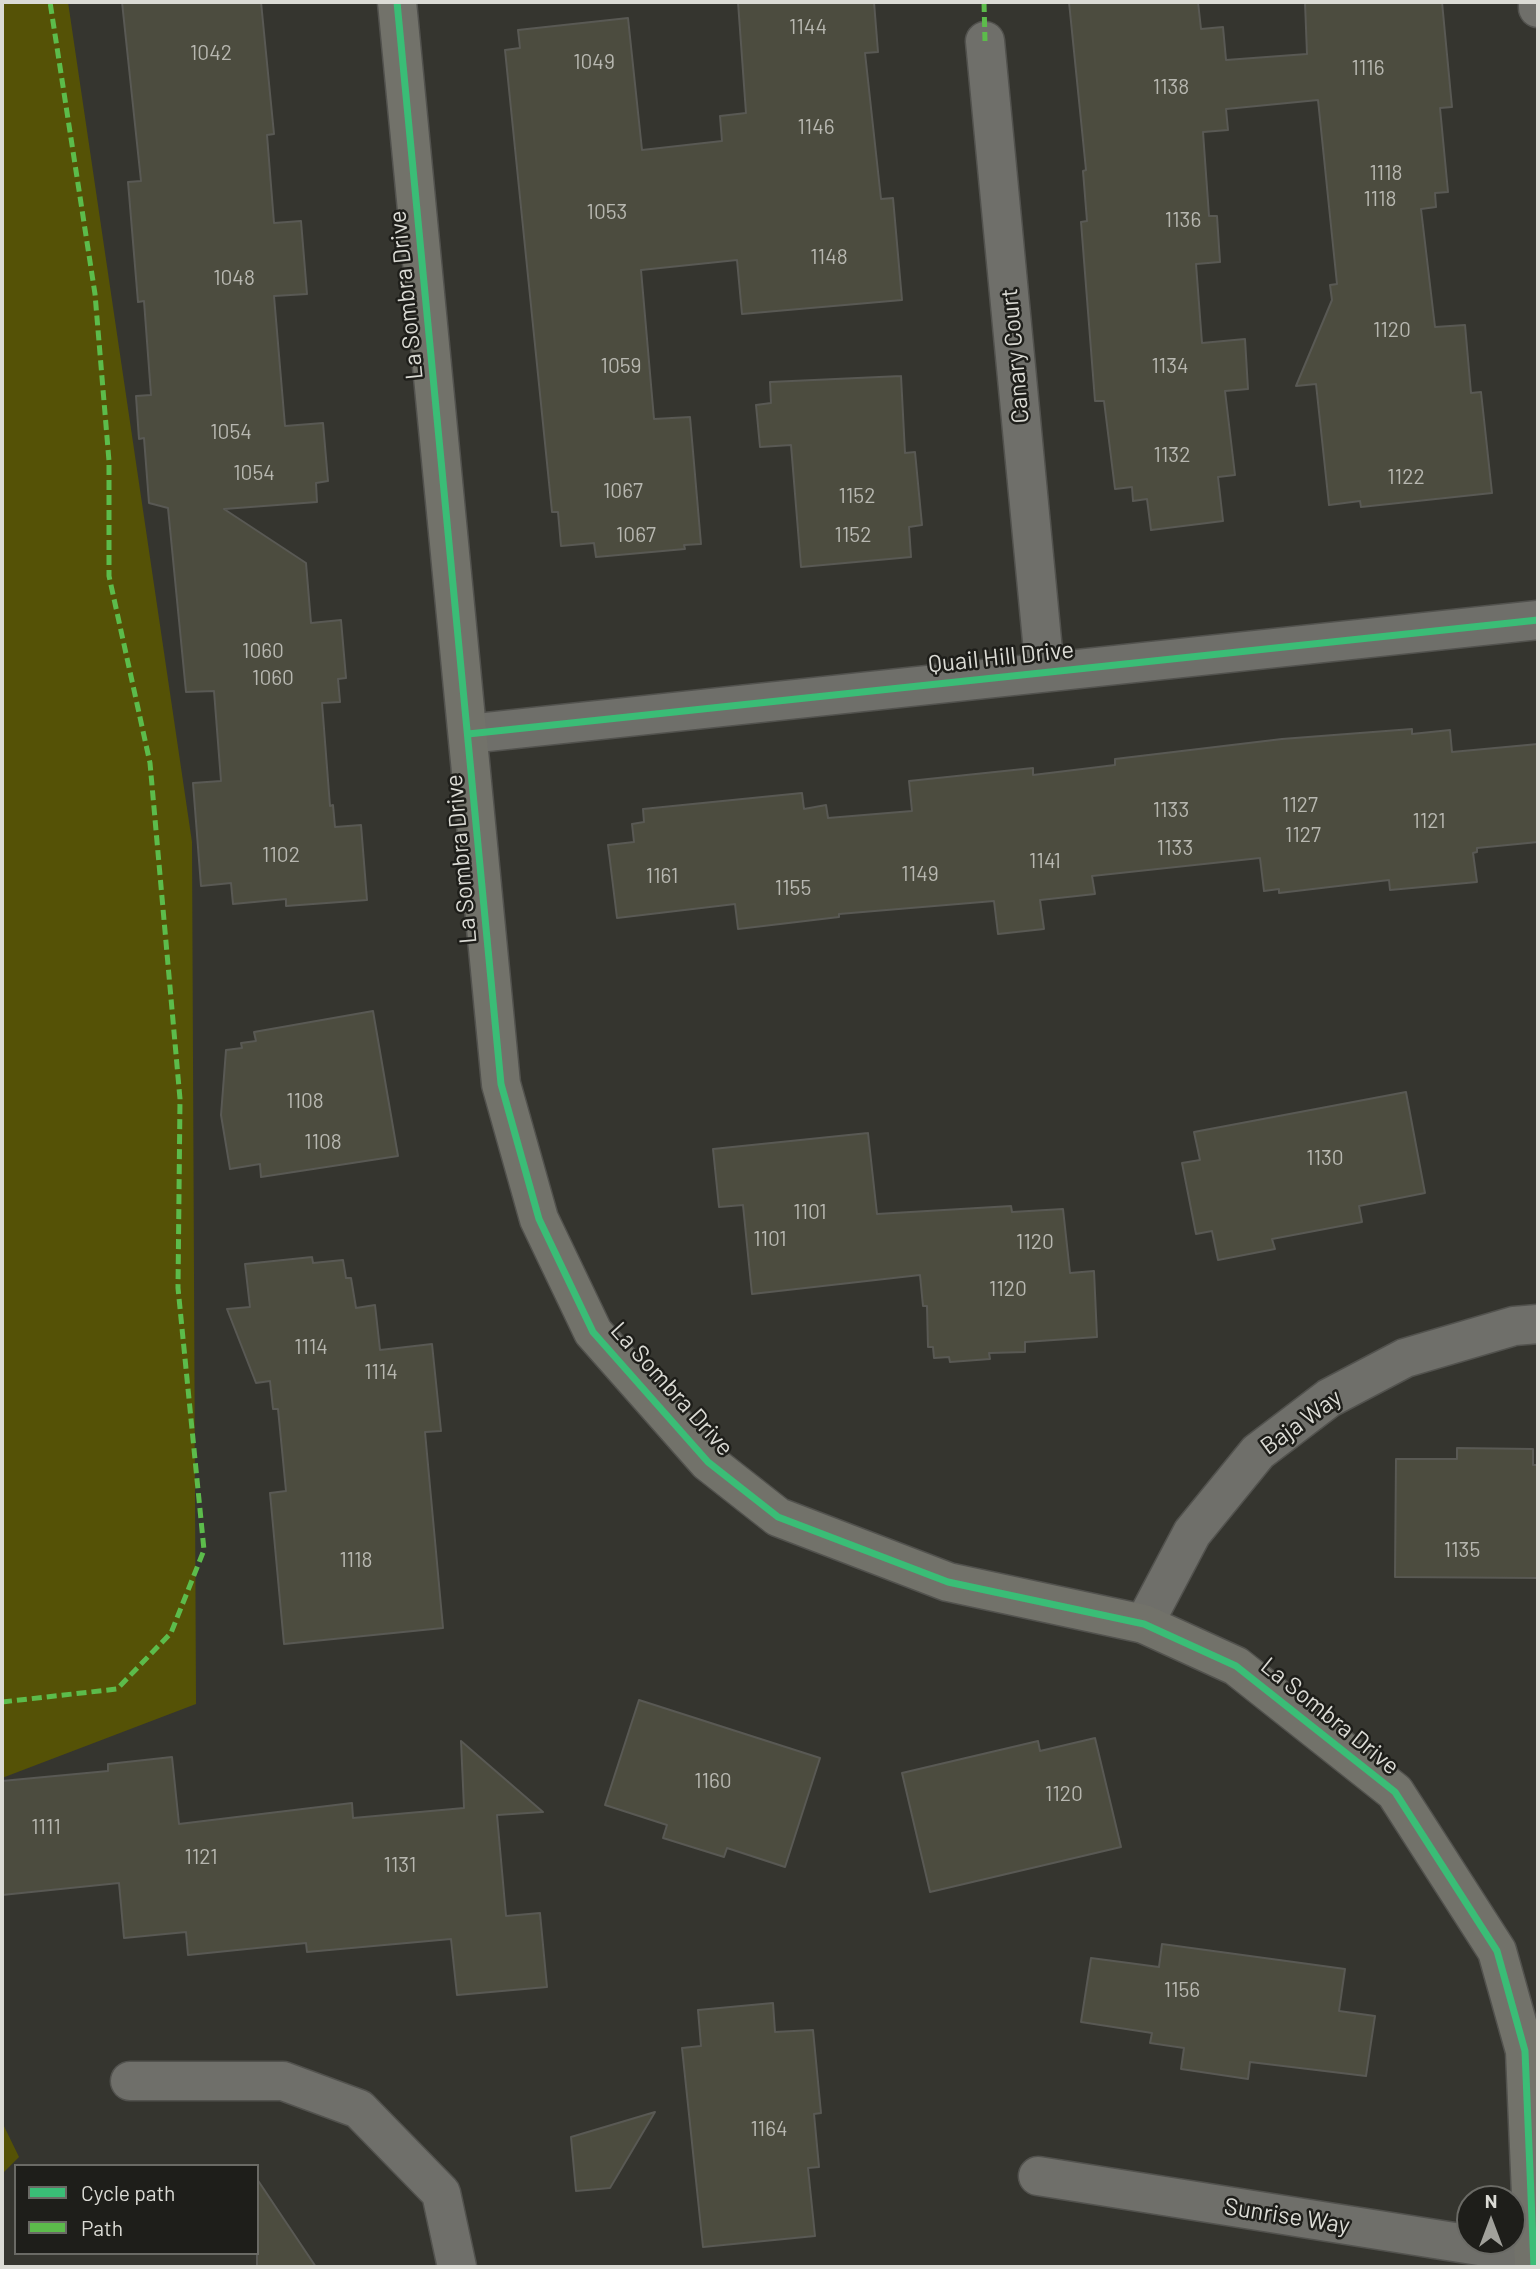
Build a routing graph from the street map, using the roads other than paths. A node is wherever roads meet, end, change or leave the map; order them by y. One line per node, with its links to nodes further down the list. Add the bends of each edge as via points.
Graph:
1 (397, 2): 7 (street, La Sombra Drive)
2 (1538, 2): 3 (street)
3 (1538, 8)
4 (985, 41): 6 (street, Canary Court)
5 (1538, 620): 6 (street, Quail Hill Drive)
6 (1045, 672): 7 (street, Quail Hill Drive)
7 (468, 734): 9 (street, La Sombra Drive, via 500,1084 539,1219 593,1332 708,1462 778,1517 948,1582)
8 (1538, 1324): 9 (street, Baja Way, via 1514,1326 1405,1359 1329,1398 1258,1452 1192,1533)
9 (1144, 1624): 12 (street, La Sombra Drive, via 1236,1666 1395,1792 1497,1951 1525,2051)
10 (130, 2081): 13 (street, via 283,2081 359,2109 441,2193)
11 (1038, 2176): 12 (street, Sunrise Way)
12 (1535, 2261)
13 (457, 2267)

